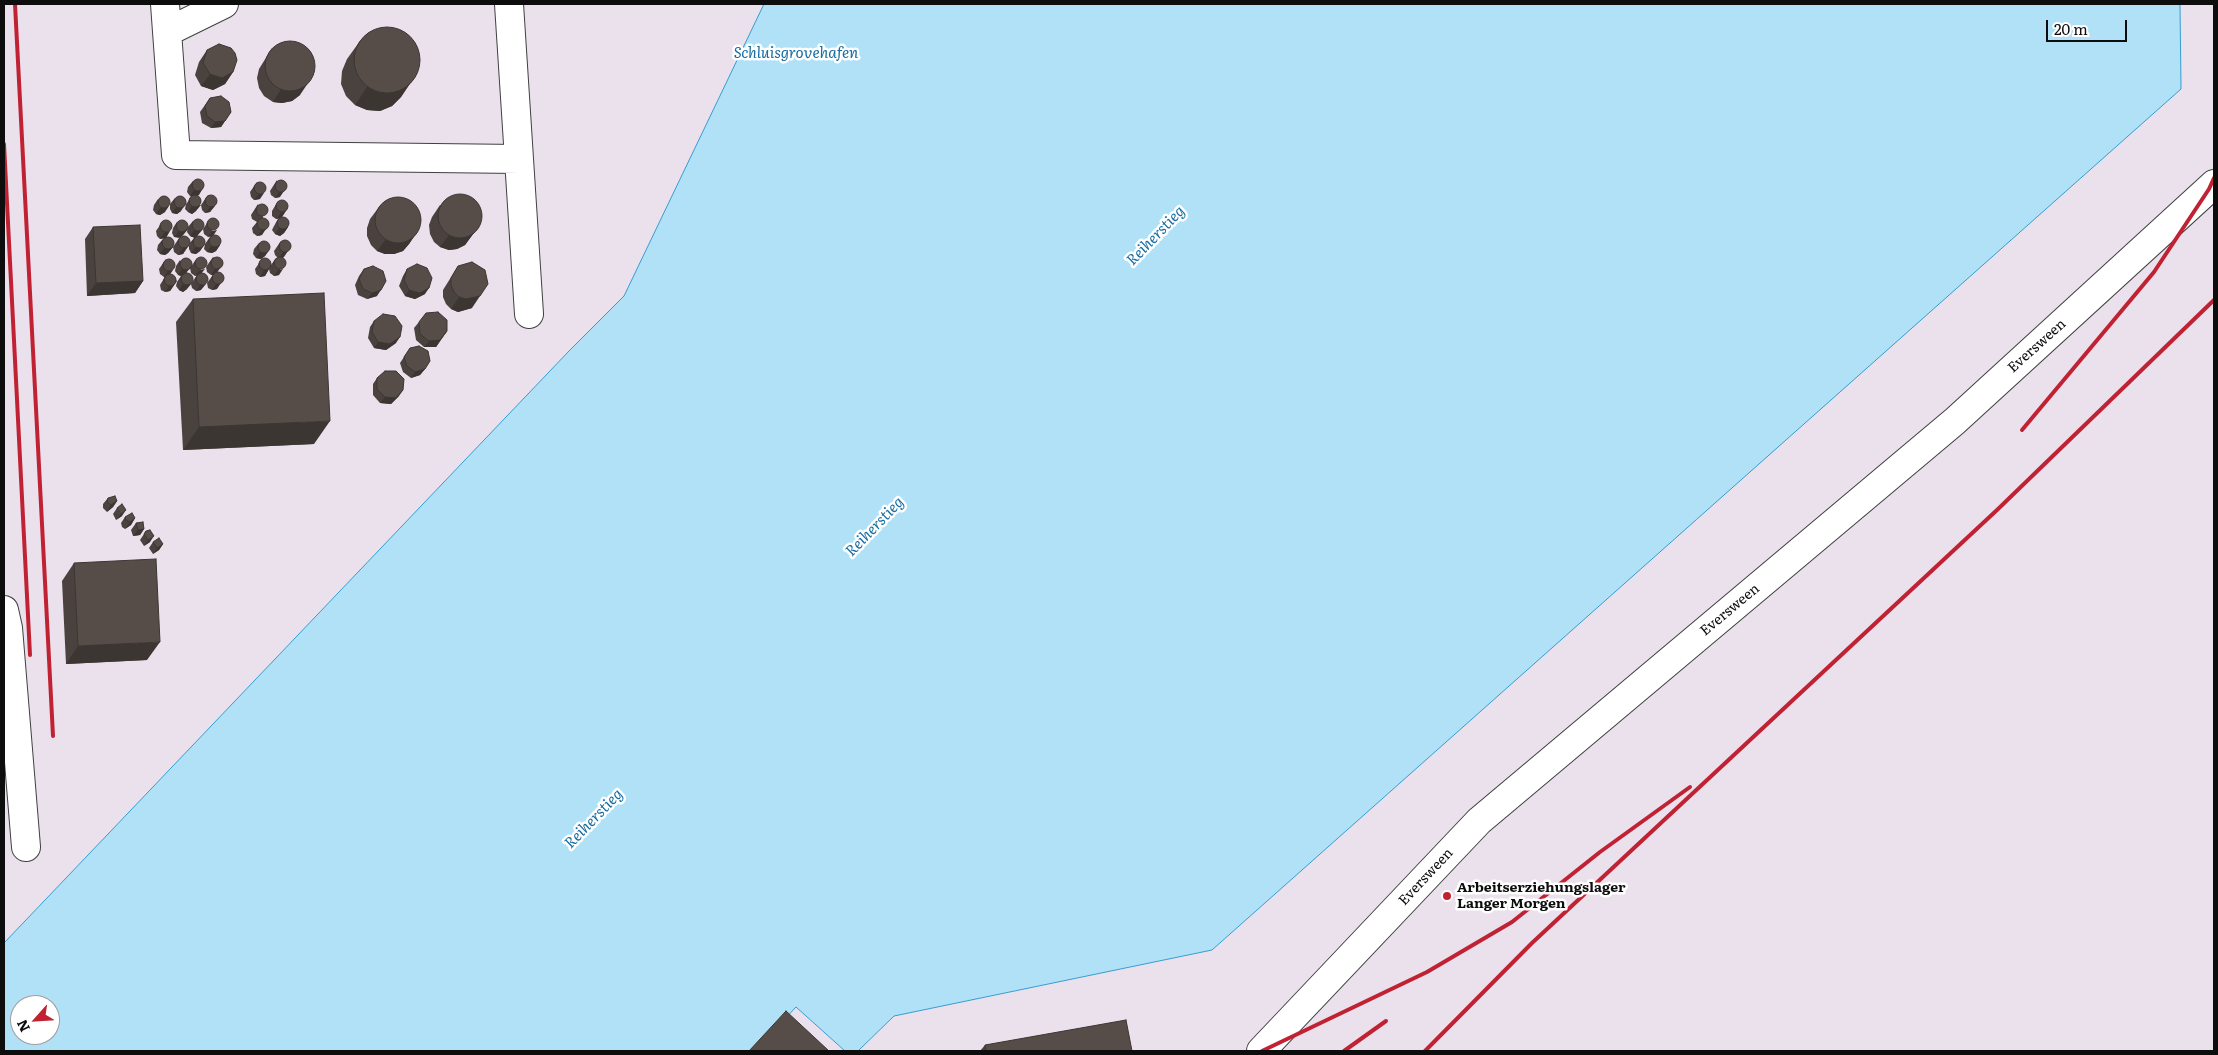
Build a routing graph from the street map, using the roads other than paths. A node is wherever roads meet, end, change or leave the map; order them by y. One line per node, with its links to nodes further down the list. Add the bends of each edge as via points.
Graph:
1 (165, 4): 4 (street)
2 (224, 4): 4 (street)
3 (509, 4): 5 (street)
4 (167, 32): 5 (street, via 176,155)
5 (519, 159): 7 (street)
6 (2214, 184): 10 (street, Eversween, via 1955,421 1479,822)
7 (529, 314)
8 (4, 610): 9 (street)
9 (26, 847)
10 (1261, 1051)

